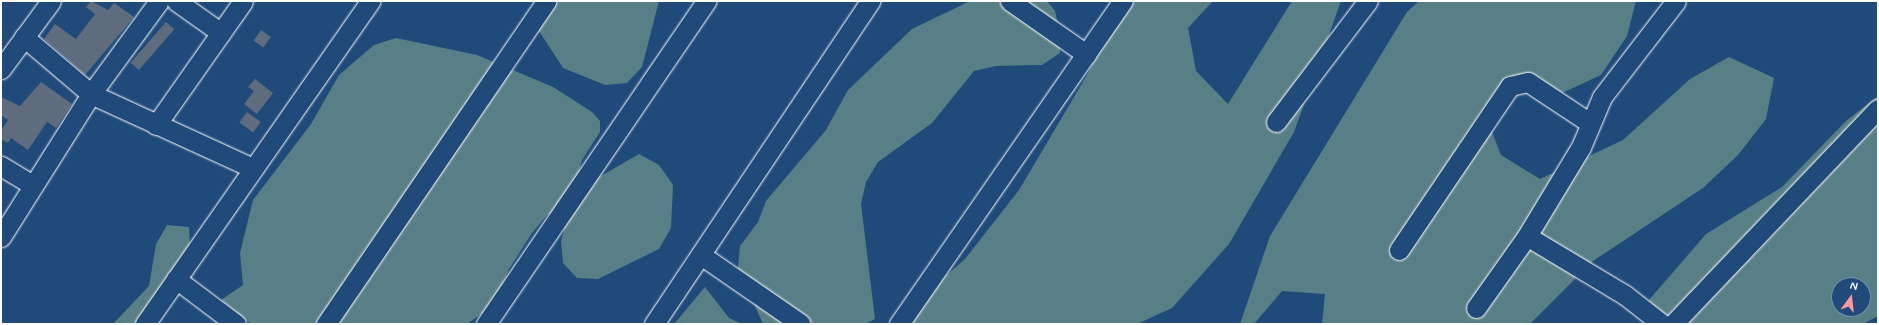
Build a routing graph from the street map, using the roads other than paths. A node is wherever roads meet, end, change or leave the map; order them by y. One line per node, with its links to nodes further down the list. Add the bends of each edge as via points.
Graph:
1 (51, 1): 14 (street)
2 (159, 1): 17 (street)
3 (176, 1): 13 (street)
4 (243, 1): 13 (street)
5 (370, 1): 23 (street)
6 (546, 1): 33 (street)
7 (706, 1): 34 (street)
8 (870, 1): 28 (street)
9 (1010, 1): 15 (street)
10 (1122, 1): 15 (street)
11 (1368, 1): 19 (street)
12 (1676, 1): 20 (street, via 1602,97)
13 (221, 33): 21 (street)
14 (24, 37): 16 (street); 17 (street)
15 (1086, 54): 37 (street)
16 (1, 69)
17 (92, 94): 21 (street); 24 (street)
18 (1878, 109): 39 (street)
19 (1276, 122)
20 (1590, 124): 25 (street, via 1581,147); 27 (street, via 1528,82 1510,86)
21 (156, 125): 23 (street)
22 (1, 166): 24 (street)
23 (253, 168): 29 (street)
24 (33, 185): 26 (street)
25 (1527, 236): 30 (street); 38 (street, via 1625,295)
26 (1, 237)
27 (1399, 250)
28 (701, 255): 35 (street); 36 (street)
29 (176, 279): 31 (street); 32 (street)
30 (1476, 308)
31 (145, 324)
32 (236, 324)
33 (326, 324)
34 (486, 324)
35 (654, 324)
36 (801, 324)
37 (898, 324)
38 (1662, 324)
39 (1672, 324)

